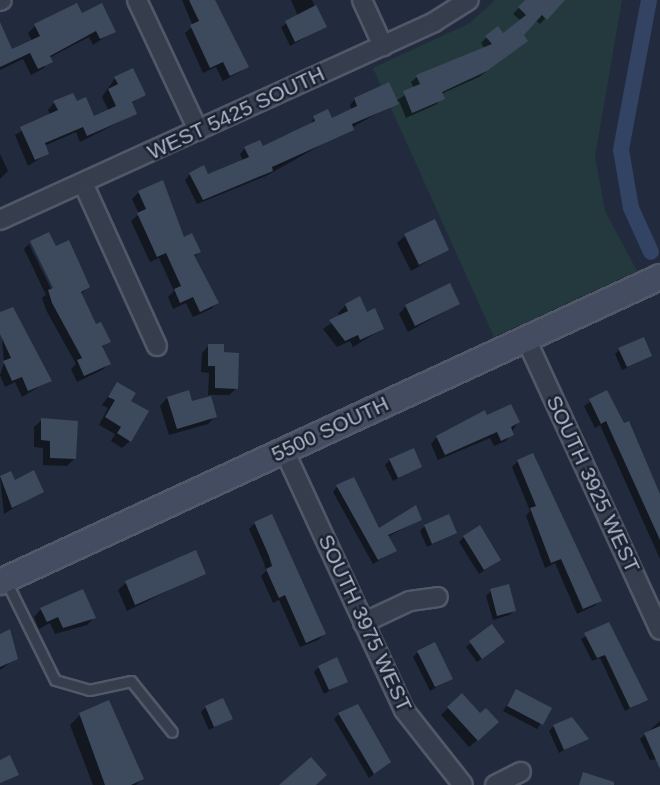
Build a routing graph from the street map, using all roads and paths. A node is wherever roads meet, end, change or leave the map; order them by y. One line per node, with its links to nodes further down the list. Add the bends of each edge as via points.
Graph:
1 (136, 0): 5 (street)
2 (362, 0): 4 (street)
3 (470, 0): 4 (street, WEST 5425 SOUTH)
4 (383, 46): 5 (street, WEST 5425 SOUTH)
5 (198, 130): 6 (street, WEST 5425 SOUTH)
6 (83, 183): 7 (street, WEST 5425 SOUTH); 10 (street)
7 (0, 220)
8 (660, 276): 9 (main road, 5500 SOUTH)
9 (526, 339): 11 (main road, 5500 SOUTH); 15 (street, SOUTH 3925 WEST)
10 (157, 346)
11 (284, 450): 12 (main road, 5500 SOUTH); 14 (street, SOUTH 3975 WEST)
12 (3, 581): 16 (lane, via 55,680 89,690 131,681)
13 (438, 597): 14 (street, via 410,601)
14 (363, 623): 18 (street, SOUTH 3975 WEST, via 404,710)
15 (660, 630)
16 (172, 732)
17 (521, 772): 19 (street)
18 (463, 785)
19 (495, 785)

